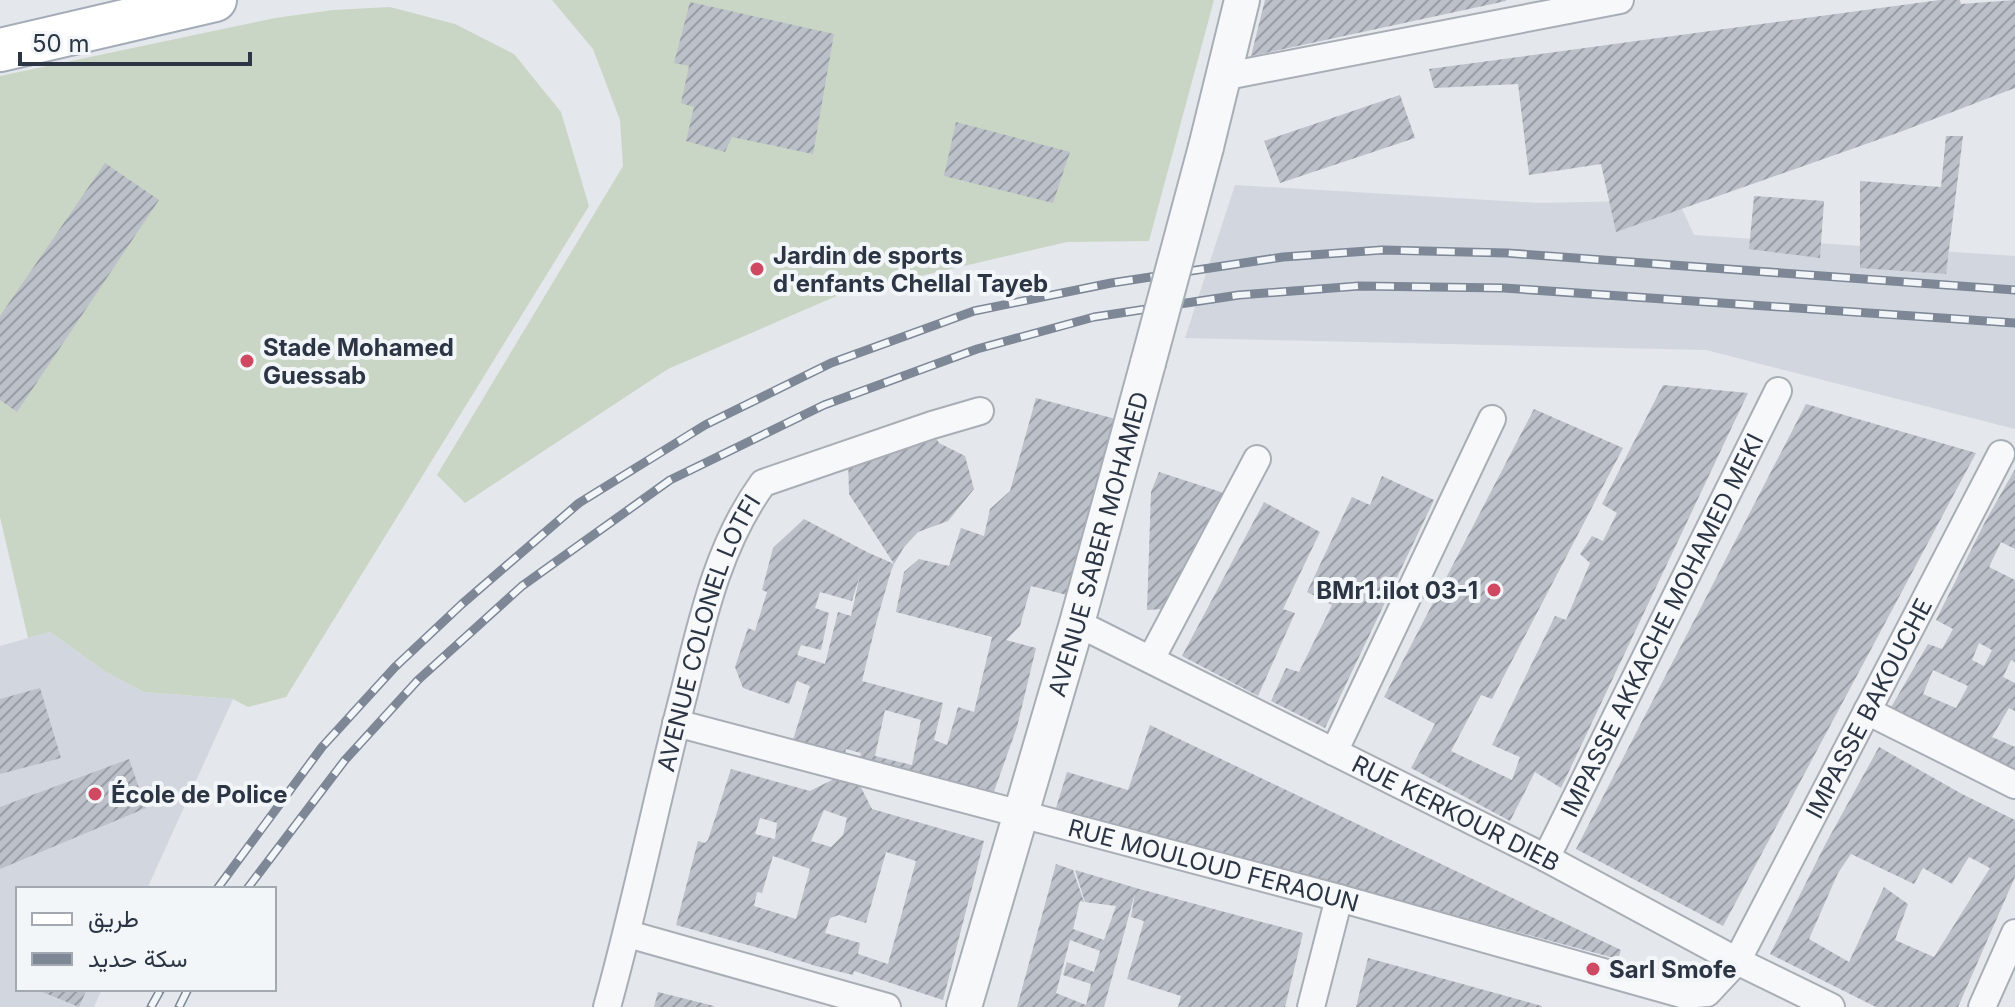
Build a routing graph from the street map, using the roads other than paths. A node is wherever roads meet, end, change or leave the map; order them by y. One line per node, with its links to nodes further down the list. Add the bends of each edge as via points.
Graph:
1 (215, 0): 5 (main road)
2 (1242, 0): 7 (street, AVENUE SABER MOHAMED)
3 (1620, 0): 4 (street)
4 (1586, 4): 7 (street)
5 (147, 8): 6 (main road)
6 (0, 50)
7 (1222, 77): 13 (street, AVENUE SABER MOHAMED, bridge)
8 (1778, 391): 20 (street, IMPASSE AKKACHE MOHAMED MEKI)
9 (980, 411): 16 (street, AVENUE COLONEL LOTFI, via 763,483 735,527 708,596)
10 (1492, 419): 17 (street)
11 (2001, 454): 15 (street, IMPASSE BAKOUCHE)
12 (1257, 459): 14 (street)
13 (1077, 623): 14 (street, RUE KERKOUR DIEB); 19 (street, AVENUE SABER MOHAMED)
14 (1151, 659): 17 (street, RUE KERKOUR DIEB)
15 (1867, 711): 18 (street); 24 (street, IMPASSE BAKOUCHE)
16 (676, 723): 19 (street, RUE MOULOUD FERAOUN); 23 (street, AVENUE COLONEL LOTFI)
17 (1334, 752): 20 (street, RUE KERKOUR DIEB)
18 (2015, 785)
19 (1020, 815): 21 (street, RUE MOULOUD FERAOUN); 28 (street, AVENUE SABER MOHAMED)
20 (1546, 858): 24 (street, RUE KERKOUR DIEB)
21 (1339, 898): 25 (street, RUE MOULOUD FERAOUN); 29 (street)
22 (2015, 933): 31 (street)
23 (628, 934): 26 (street, AVENUE COLONEL LOTFI); 27 (street)
24 (1737, 961): 25 (street, RUE MOULOUD FERAOUN, via 1707,993); 30 (street, RUE KERKOUR DIEB)
25 (1683, 1001)
26 (607, 1007)
27 (887, 1007)
28 (964, 1007)
29 (1311, 1007)
30 (1831, 1007)
31 (1982, 1007)

